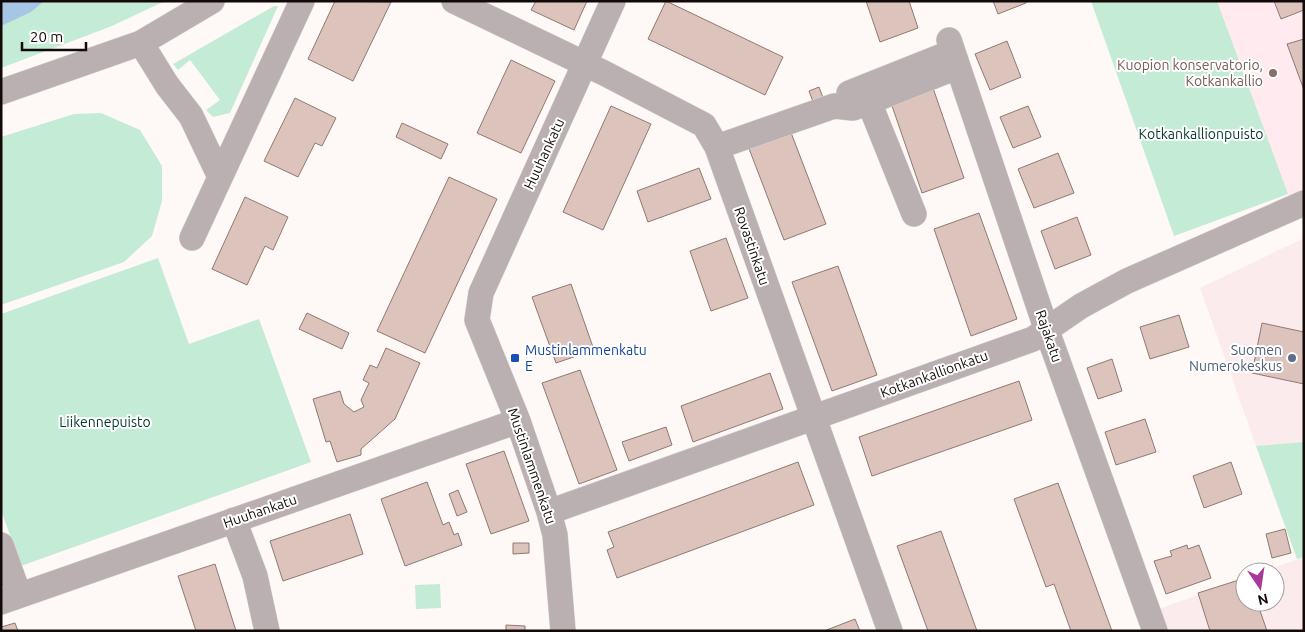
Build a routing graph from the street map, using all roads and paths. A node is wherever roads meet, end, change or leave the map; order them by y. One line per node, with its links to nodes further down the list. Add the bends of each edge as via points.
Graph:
1 (212, 1): 5 (street)
2 (302, 1): 10 (street)
3 (454, 1): 6 (street, Rovastinkatu)
4 (613, 1): 6 (street, Huuhankatu)
5 (140, 43): 7 (street); 10 (street, via 191,116)
6 (585, 64): 9 (street, Rovastinkatu, via 704,125); 14 (street, Huuhankatu)
7 (1, 92)
8 (859, 98): 9 (street, via 853,108 834,106); 12 (street); 15 (street, Rajakatu, via 947,71 952,50)
9 (717, 147): 16 (street, Rovastinkatu)
10 (220, 177): 13 (street)
11 (1304, 203): 15 (street, Kotkankallionkatu, via 1127,281 1081,306)
12 (914, 214)
13 (192, 238)
14 (477, 307): 17 (street, Mustinlammenkatu, via 477,320)
15 (1047, 330): 16 (street, Kotkankallionkatu, via 1034,339); 25 (street, Rajakatu)
16 (812, 418): 18 (street, Kotkankallionkatu); 24 (street, Rovastinkatu)
17 (518, 421): 18 (street, Mustinlammenkatu); 19 (street, Huuhankatu)
18 (549, 512): 23 (street, Mustinlammenkatu, via 555,535)
19 (234, 520): 21 (street, Huuhankatu); 22 (street, via 255,576)
20 (1, 545): 21 (street)
21 (10, 598)
22 (267, 631)
23 (563, 631)
24 (890, 631)
25 (1155, 631)

